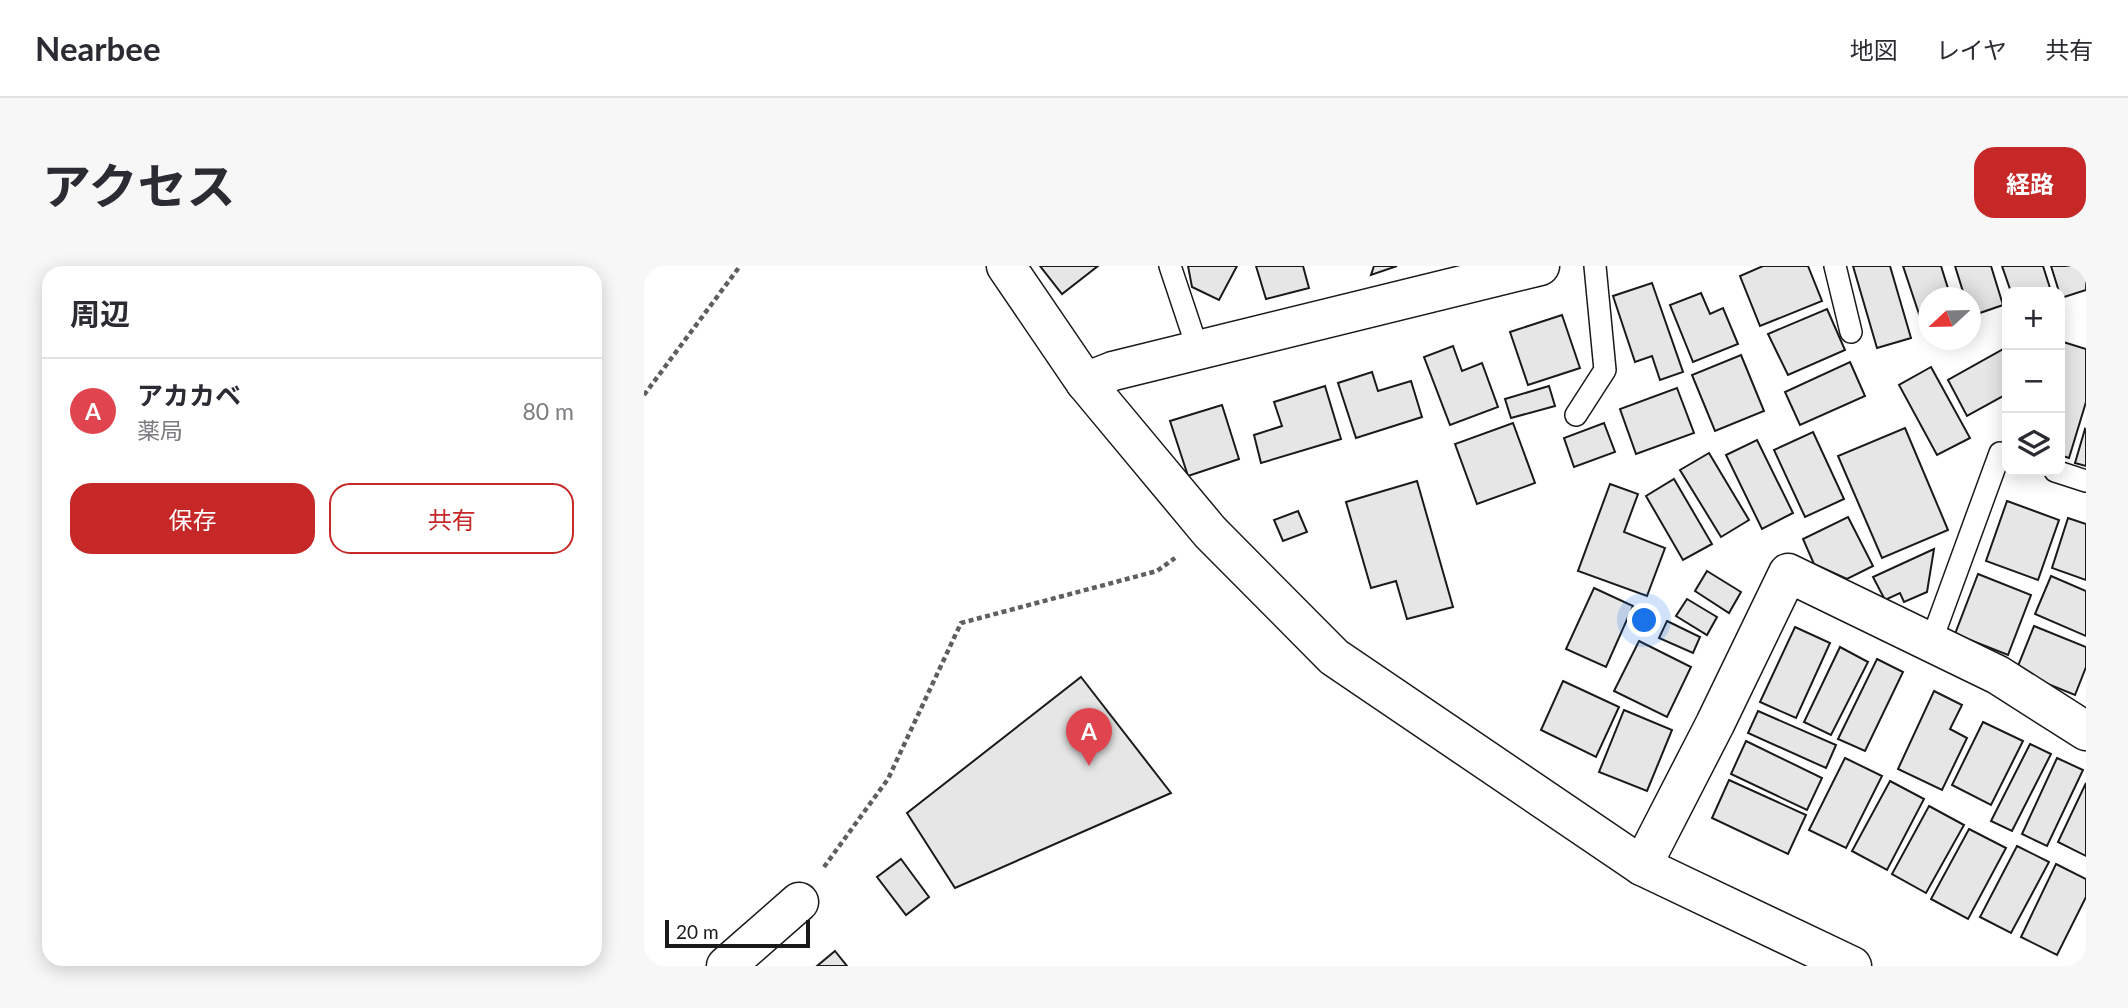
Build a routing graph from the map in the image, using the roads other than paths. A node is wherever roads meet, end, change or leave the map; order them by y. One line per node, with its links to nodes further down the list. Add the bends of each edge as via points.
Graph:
1 (1006, 266): 8 (street)
2 (1170, 266): 7 (lane)
3 (1540, 266): 7 (street)
4 (1595, 266): 9 (lane, via 1605,370)
5 (1835, 266): 6 (lane)
6 (1851, 332)
7 (1198, 350): 8 (street)
8 (1085, 382): 15 (street, via 1210,533 1334,657)
9 (1576, 415)
10 (2002, 454): 13 (lane)
11 (2065, 474): 12 (lane)
12 (2086, 481)
13 (1931, 642): 14 (street, via 1998,675); 15 (street, via 1788,573)
14 (2086, 731)
15 (1642, 866): 18 (street)
16 (799, 902): 17 (street)
17 (726, 966)
18 (1852, 966)

